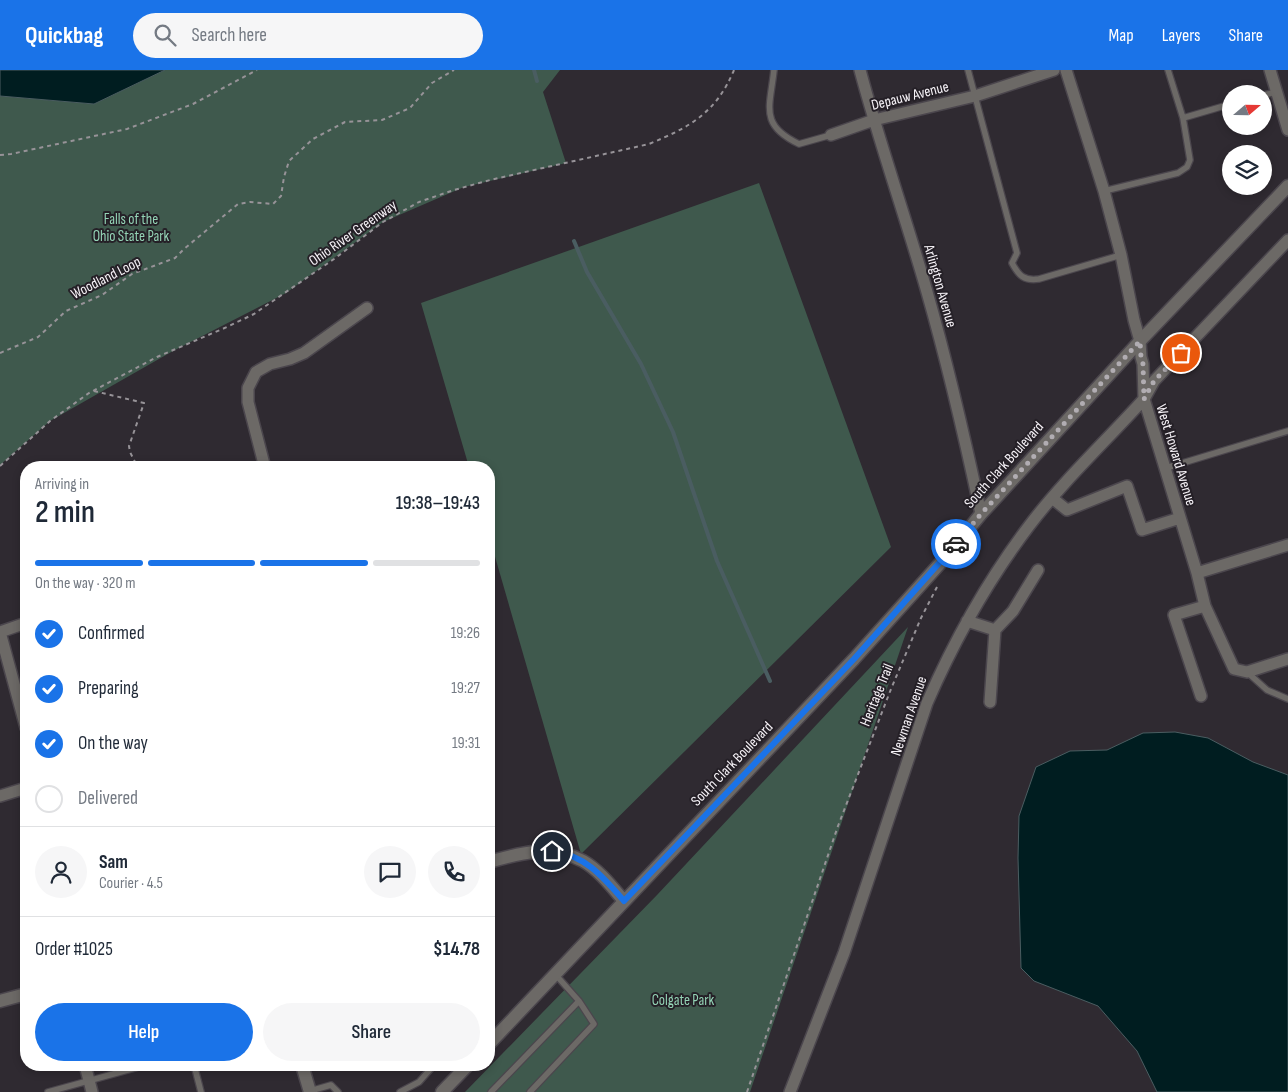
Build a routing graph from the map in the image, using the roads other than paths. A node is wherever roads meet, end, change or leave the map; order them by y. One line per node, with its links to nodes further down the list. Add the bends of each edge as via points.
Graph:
1 (774, 70): 15 (lane, via 769,114 774,127 784,137 799,144)
2 (860, 70): 13 (street, Arlington Avenue)
3 (968, 70): 10 (lane)
4 (1054, 70): 10 (street, Depauw Avenue)
5 (1066, 70): 17 (street, West Howard Avenue)
6 (1168, 70): 12 (lane)
7 (1270, 70): 8 (street)
8 (1276, 92): 9 (lane); 14 (street)
9 (1272, 93)
10 (975, 96): 13 (street, Depauw Avenue); 19 (lane, via 1017,253 1012,263 1019,275 1028,280 1039,279)
11 (1222, 107): 12 (lane)
12 (1183, 118): 17 (lane, via 1190,160 1187,167 1178,173)
13 (874, 120): 15 (street, Depauw Avenue); 27 (street, Arlington Avenue, via 930,301)
14 (1288, 130)
15 (830, 135)
16 (1288, 186): 21 (street, South Clark Boulevard)
17 (1104, 191): 19 (street, West Howard Avenue)
18 (1288, 240): 22 (street, via 1154,381)
19 (1121, 255): 21 (street, West Howard Avenue)
20 (367, 308): 24 (street, via 304,354 270,364 256,372 248,388 248,402)
21 (1140, 341): 22 (street, West Howard Avenue); 27 (street, South Clark Boulevard)
22 (1144, 399): 25 (street, West Howard Avenue); 26 (street, Newman Avenue)
23 (1288, 431): 25 (lane)
24 (263, 461)
25 (1166, 468): 28 (street, West Howard Avenue)
26 (1052, 498): 28 (street, via 1067,510 1127,486 1142,530); 33 (street, Newman Avenue, via 1005,560)
27 (981, 514): 46 (street, South Clark Boulevard, via 854,659)
28 (1180, 518): 31 (street, West Howard Avenue)
29 (1288, 545): 31 (street)
30 (1038, 570): 35 (street, via 1013,611)
31 (1197, 573): 32 (street, West Howard Avenue)
32 (1205, 606): 38 (street, West Howard Avenue, via 1234,669); 39 (street, via 1174,615)
33 (967, 621): 35 (street); 67 (street, Newman Avenue, via 926,703 844,953)
34 (20, 626): 36 (street)
35 (995, 630): 41 (street)
36 (0, 632): 42 (street)
37 (1288, 659): 38 (street)
38 (1247, 672): 40 (lane, via 1267,690)
39 (1201, 696)
40 (1288, 699)
41 (990, 702)
42 (20, 706)
43 (20, 790): 44 (street)
44 (0, 796)
45 (495, 860): 46 (street, via 541,850 562,852 584,861)
46 (624, 901): 47 (street, South Clark Boulevard)
47 (555, 974): 50 (lane); 51 (street, South Clark Boulevard)
48 (20, 996): 49 (street)
49 (0, 1001)
50 (580, 1001): 65 (lane); 66 (lane, via 594,1024)
51 (495, 1038)
52 (87, 1071): 58 (street)
53 (130, 1071): 58 (lane)
54 (196, 1071): 60 (lane)
55 (304, 1071): 61 (street)
56 (429, 1071): 63 (lane, via 419,1082)
57 (462, 1071): 64 (street)
58 (91, 1086): 59 (lane)
59 (48, 1092)
60 (201, 1092)
61 (310, 1092): 62 (lane, via 332,1085)
62 (338, 1092)
63 (400, 1092)
64 (442, 1092)
65 (492, 1092)
66 (530, 1092)
67 (790, 1092)

